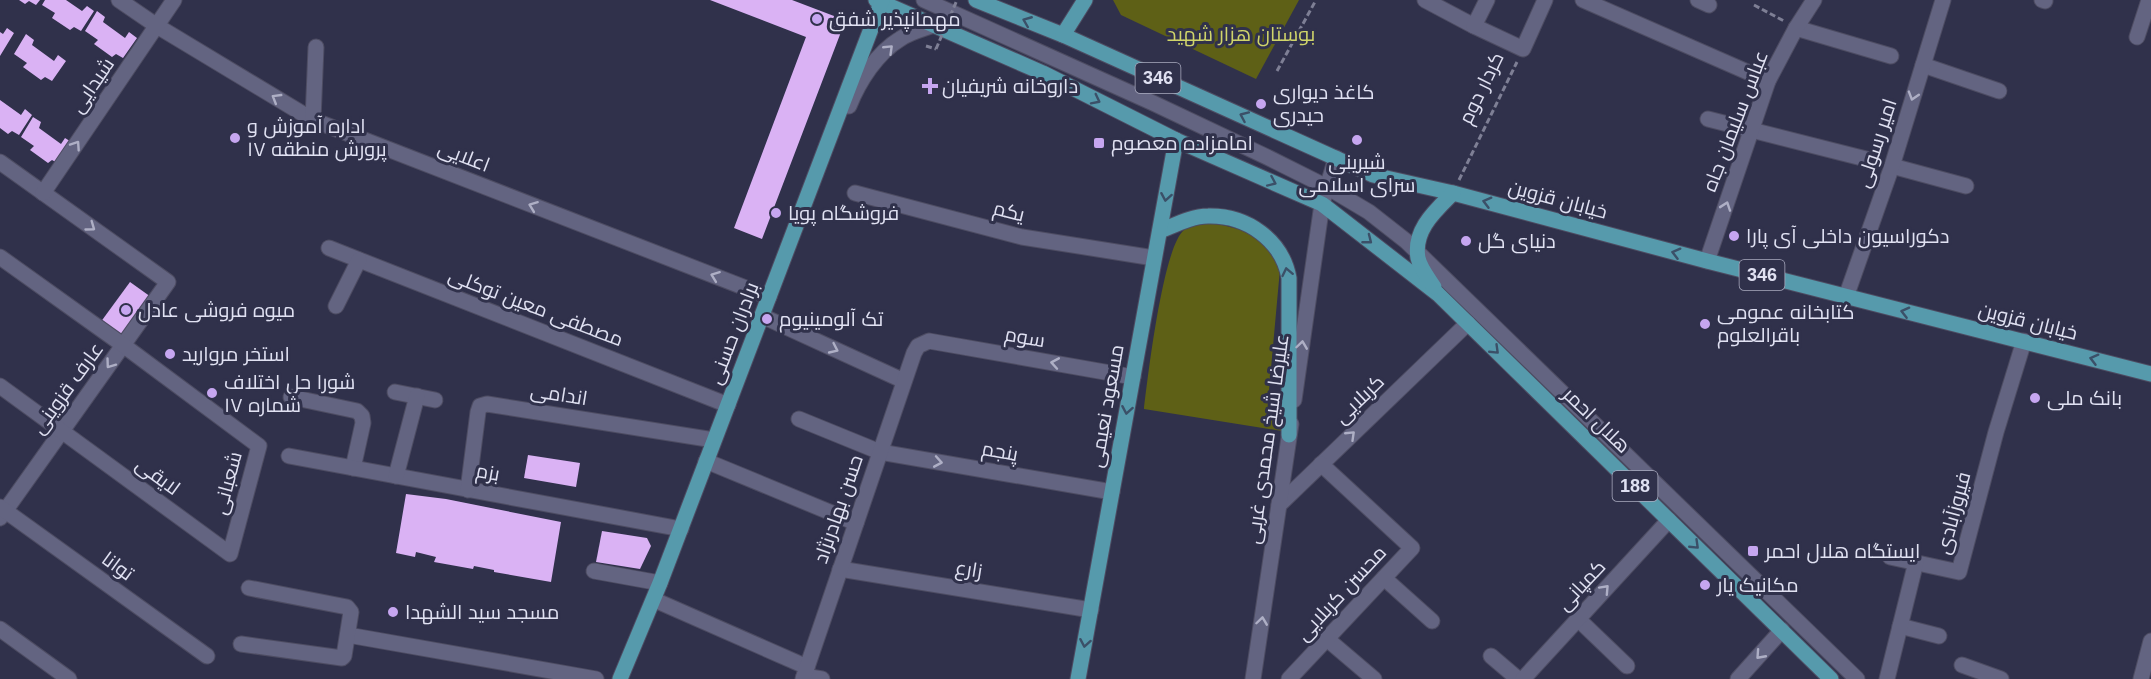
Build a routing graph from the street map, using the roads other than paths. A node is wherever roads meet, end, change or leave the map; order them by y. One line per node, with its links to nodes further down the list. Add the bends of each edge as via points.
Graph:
1 (119, 0): 15 (street, اعلایی)
2 (174, 0): 15 (street, شیدایی)
3 (924, 0): 34 (street)
4 (976, 0): 18 (main road, خیابان قزوین / 346, one-way to 4)
5 (1084, 0): 18 (main road)
6 (1425, 0): 16 (street)
7 (1487, 0): 16 (street)
8 (1545, 0): 16 (street, کردار دوم, via 1523,49)
9 (1583, 0): 23 (street)
10 (1814, 0): 17 (street, عباس سلیمان جاه)
11 (1942, 0): 22 (street, امیر رسولی)
12 (2149, 0): 19 (street)
13 (880, 1): 14 (main road, 346); 47 (main road, برادران حسنی)
14 (934, 25): 28 (main road, 346, one-way to 28, via 1043,73); 50 (street, one-way to 14, via 855,89 900,38)
15 (157, 26): 26 (street, اعلایی, one-way to 15); 35 (street, شیدایی, one-way to 15)
16 (1474, 26)
17 (1796, 28): 21 (street); 23 (street, عباس سلیمان جاه)
18 (1063, 35): 29 (main road, خیابان قزوین / 346, one-way to 18)
19 (2137, 37)
20 (316, 47): 26 (street)
21 (1892, 56)
22 (1923, 65): 24 (street); 32 (street, امیر رسولی, one-way to 32)
23 (1768, 81): 27 (street, عباس سلیمان جاه)
24 (1999, 91)
25 (1708, 119): 27 (street)
26 (313, 120): 47 (street, اعلایی, one-way to 26)
27 (1751, 131): 30 (street); 45 (street, عباس سلیمان جاه, one-way to 27)
28 (1176, 140): 38 (main road, 346, one-way to 38); 39 (main road, مسعود نعیمی, one-way to 39)
29 (1336, 158): 34 (street, علیرضا شیخ محمدی غربی); 37 (main road, خیابان قزوین / 346, via 1373,175)
30 (1870, 160)
31 (0, 162): 35 (street)
32 (1892, 165): 33 (street); 48 (street, امیر رسولی)
33 (1966, 186)
34 (1327, 187): 38 (street, علیرضا شیخ محمدی غربی); 41 (street, via 1368,212)
35 (43, 193): 53 (street, عارف قزوینی, one-way to 53, via 168,282)
36 (855, 193): 43 (street, یکم, via 1022,237)
37 (1453, 193): 41 (main road, via 1425,223); 45 (main road, خیابان قزوین / 346, one-way to 37)
38 (1322, 204): 46 (main road, هلال احمر / 188, one-way to 46); 66 (street, علیرضا شیخ محمدی غربی, one-way to 38)
39 (1160, 231): 43 (main road, مسعود نعیمی); 66 (main road, one-way to 39, via 1289,278 1287,265 1276,246 1262,231 1223,217 1192,218)
40 (329, 248): 44 (street, مصطفی معین توکلی)
41 (1418, 253): 46 (main road, 188); 119 (street)
42 (0, 257): 53 (street)
43 (1154, 258): 56 (main road, مسعود نعیمی)
44 (359, 260): 49 (street); 63 (street, مصطفی معین توکلی)
45 (1707, 261): 48 (main road, خیابان قزوین / 346)
46 (1438, 294): 51 (main road, هلال احمر / 188)
47 (769, 297): 50 (main road, برادران حسنی)
48 (1846, 297): 52 (main road, خیابان قزوین / 346, one-way to 48)
49 (336, 306)
50 (764, 317): 57 (street, one-way to 57); 63 (main road, برادران حسنی); 70 (street)
51 (1468, 323): 71 (street, کربلایی, one-way to 51); 78 (main road, هلال احمر / 188, one-way to 78)
52 (2024, 341): 55 (main road, خیابان قزوین / 346, one-way to 52); 83 (street, فیروزآبادی, via 1959,572)
53 (123, 345): 65 (street, عارف قزوینی, one-way to 65); 81 (street, شعبانی, via 259,446)
54 (914, 353): 56 (street, سوم, one-way to 54, via 929,341); 57 (street, حسن بهادرنژاد)
55 (2151, 374)
56 (1133, 377): 75 (main road, مسعود نعیمی, one-way to 75)
57 (904, 381): 68 (street, حسن بهادرنژاد)
58 (0, 386): 65 (street, لایقی)
59 (395, 392): 60 (street)
60 (417, 396): 62 (street); 73 (street)
61 (291, 397): 72 (street, via 357,411 362,416)
62 (435, 400)
63 (728, 405): 67 (main road, برادران حسنی)
64 (799, 419): 68 (street, پنجم)
65 (62, 431): 77 (street, عارف قزوینی); 81 (street, لایقی)
66 (1289, 435): 76 (street, علیرضا شیخ محمدی غربی)
67 (714, 440): 70 (main road, برادران حسنی); 74 (street, اندامی, via 487,404 480,406 478,412)
68 (880, 452): 75 (street, پنجم, one-way to 75); 79 (street, حسن بهادرنژاد)
69 (289, 456): 72 (street, بزم)
70 (708, 462): 79 (street); 80 (main road, برادران حسنی); 89 (street)
71 (1321, 464): 76 (street, کربلایی); 86 (street, محسن کربلایی, via 1412,548)
72 (353, 468): 73 (street, بزم)
73 (396, 476): 74 (street, بزم)
74 (468, 490): 80 (street, بزم)
75 (1112, 492): 90 (main road, مسعود نعیمی)
76 (1279, 505): 113 (street, علیرضا شیخ محمدی غربی, one-way to 76)
77 (2, 512): 101 (street, توانا)
78 (1669, 520): 91 (street, کمپانی, one-way to 78); 95 (main road, هلال احمر / 188, one-way to 95)
79 (856, 523): 84 (street, حسن بهادرنژاد)
80 (681, 528): 87 (main road, برادران حسنی)
81 (230, 554)
82 (1890, 557): 83 (street)
83 (1916, 562): 93 (street, فیروزآبادی)
84 (840, 569): 90 (street, زارع); 105 (street, حسن بهادرنژاد)
85 (594, 571): 87 (street)
86 (1384, 578): 92 (street); 98 (street, محسن کربلایی)
87 (660, 583): 89 (main road, برادران حسنی)
88 (249, 588): 96 (street, via 347,607 351,612)
89 (655, 601): 105 (street); 109 (main road, برادران حسنی); 110 (street)
90 (1091, 610): 112 (main road, مسعود نعیمی, one-way to 112)
91 (1578, 619): 104 (street); 117 (street, کمپانی)
92 (1432, 621)
93 (1900, 626): 97 (street); 120 (street, فیروزآبادی)
94 (0, 629): 107 (street)
95 (1782, 630): 106 (main road, هلال احمر / 188); 118 (street, one-way to 118)
96 (348, 635): 100 (street, via 344,656 339,659); 108 (street)
97 (1939, 636)
98 (1327, 639): 114 (street, محسن کربلایی); 115 (street)
99 (2151, 641): 122 (street)
100 (241, 644)
101 (207, 656)
102 (1491, 656): 116 (street)
103 (1962, 665): 121 (street)
104 (1627, 666)
105 (804, 674): 111 (street)
106 (1824, 676)
107 (69, 679)
108 (596, 679)
109 (620, 679)
110 (627, 679)
111 (822, 679)
112 (1078, 679)
113 (1253, 679)
114 (1290, 679)
115 (1374, 679)
116 (1518, 679)
117 (1523, 679)
118 (1738, 679)
119 (1857, 679)
120 (1887, 679)
121 (2001, 679)
122 (2141, 679)

